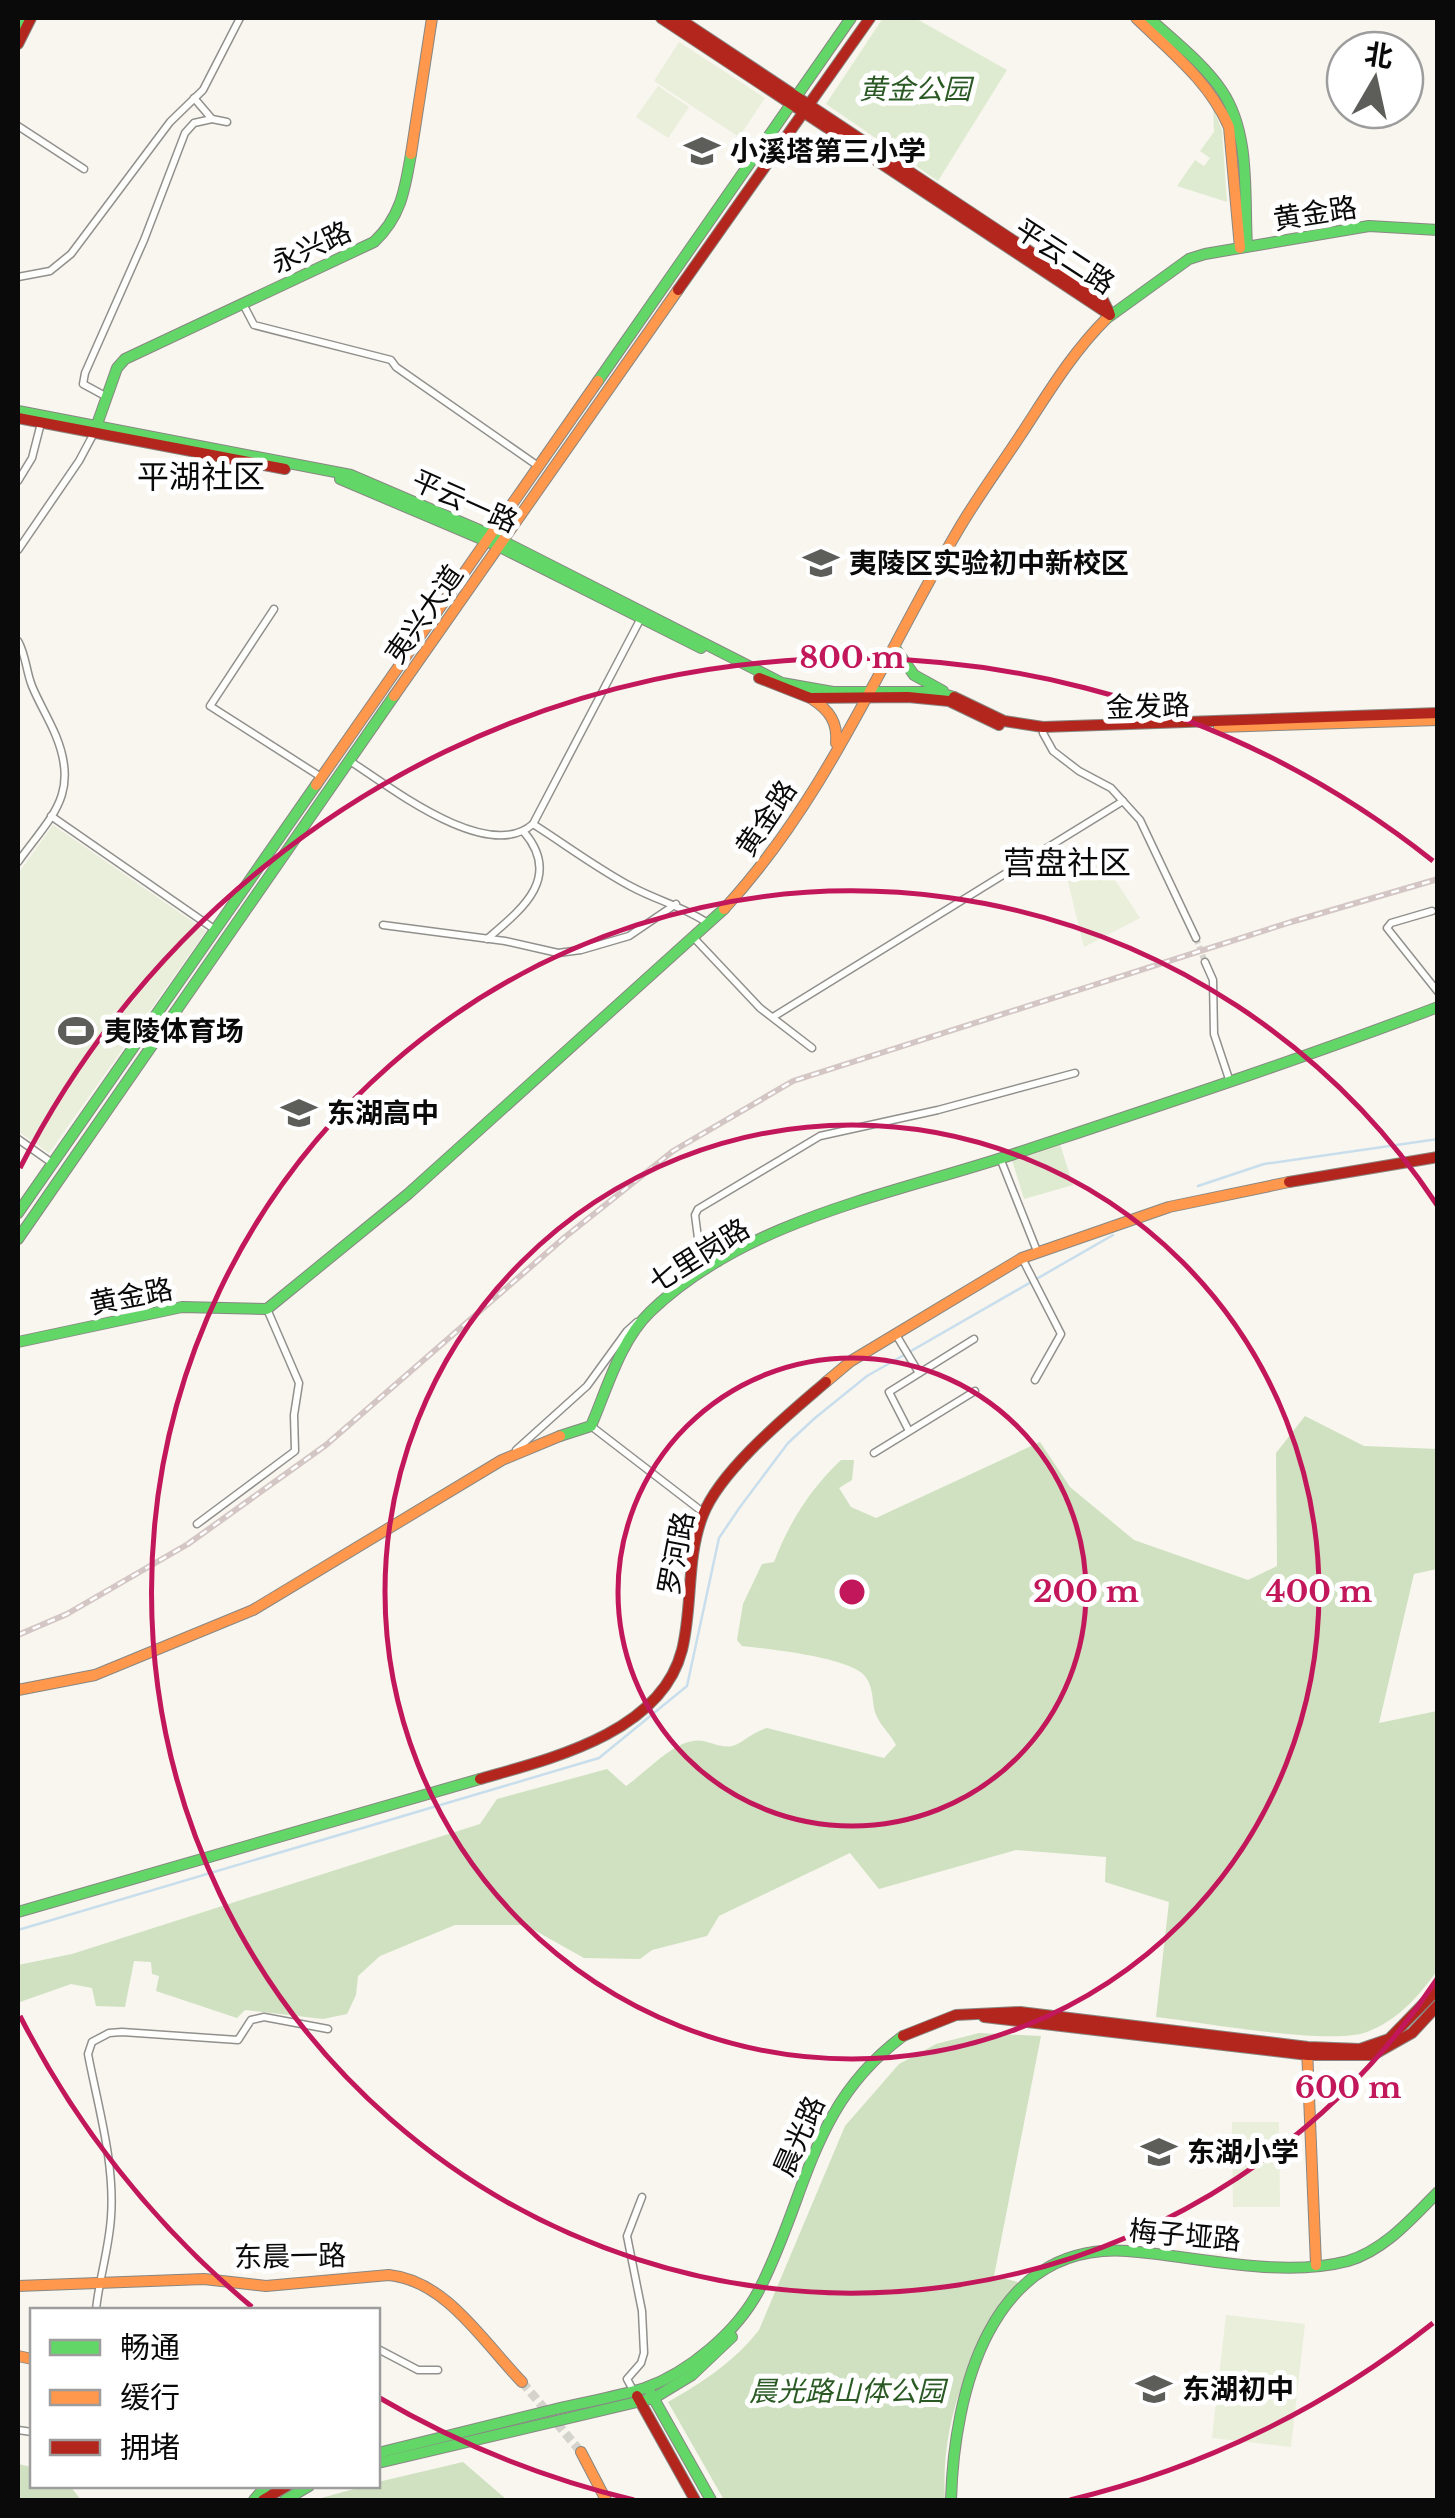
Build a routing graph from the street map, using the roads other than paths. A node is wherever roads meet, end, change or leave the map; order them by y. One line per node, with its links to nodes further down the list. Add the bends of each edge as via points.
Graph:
1 (28, 18): 10 (main road); 11 (main road)
2 (240, 18): 12 (street)
3 (432, 18): 22 (main road, 永兴路, via 405,191 390,228 374,242)
4 (661, 18): 13 (main road, 平云二路)
5 (678, 18): 13 (main road, 平云二路)
6 (850, 18): 13 (main road, 夷兴大道)
7 (870, 18): 14 (main road, 夷兴大道)
8 (1136, 18): 20 (main road, via 1223,111)
9 (1149, 18): 20 (main road, via 1215,83 1233,112)
10 (18, 30)
11 (18, 44)
12 (194, 98): 15 (street); 21 (street, via 60,266)
13 (795, 99): 14 (main road, 平云二路); 28 (main road, 夷兴大道)
14 (805, 106): 23 (main road, 平云二路); 30 (main road, 夷兴大道)
15 (212, 118): 16 (street); 24 (street, via 185,134 85,373 83,384)
16 (228, 122)
17 (18, 126): 18 (street)
18 (84, 169)
19 (1438, 227): 20 (main road, 黄金路, via 1368,226)
20 (1243, 244): 23 (main road, 黄金路, via 1189,260)
21 (18, 277)
22 (243, 304): 24 (main road, 永兴路, via 125,359); 28 (street, via 254,325 390,360)
23 (1110, 315): 35 (main road, 黄金路, via 1078,347 958,530)
24 (107, 397): 27 (main road, 永兴路)
25 (18, 415): 26 (main road, 平云一路); 27 (main road, 平云一路)
26 (41, 423): 27 (main road, 平云一路); 29 (street)
27 (96, 430): 30 (main road, 平云一路, via 351,475); 31 (street)
28 (539, 466): 30 (main road, 夷兴大道)
29 (18, 481)
30 (495, 541): 33 (main road, 平云一路); 36 (main road, 平云一路, via 782,683); 42 (main road, 夷兴大道); 43 (main road, 夷兴大道)
31 (18, 550)
32 (274, 609): 43 (street, via 210,706)
33 (641, 618): 37 (main road, 平云一路); 46 (street)
34 (18, 641): 45 (street, via 68,769)
35 (894, 648): 36 (main road, 黄金路); 38 (main road, via 916,678)
36 (868, 695): 37 (main road, 平云一路); 38 (main road, 金发路, via 936,692); 40 (main road, 金发路, via 949,702 1003,726); 41 (main road, 黄金路)
37 (810, 698): 41 (main road, via 837,725)
38 (959, 699): 39 (main road, 金发路, via 1004,721 1043,727)
39 (1436, 717): 40 (main road, 金发路)
40 (1043, 733): 44 (street, via 1053,750)
41 (834, 753): 52 (main road, 黄金路, via 792,826)
42 (350, 761): 47 (street, via 426,810 480,834); 69 (main road, 夷兴大道)
43 (322, 778): 53 (main road, 夷兴大道)
44 (1123, 801): 56 (street, via 1140,820); 60 (street)
45 (52, 816): 48 (street); 53 (street)
46 (533, 824): 47 (street); 49 (street, via 628,885)
47 (524, 832): 54 (street, via 537,856 535,890)
48 (18, 862)
49 (676, 904): 52 (street); 54 (street, via 629,936 581,950 558,953)
50 (1432, 911): 58 (street, via 1387,928)
51 (383, 924): 54 (street)
52 (710, 924): 55 (main road, 黄金路)
53 (216, 931): 67 (main road, 夷兴大道)
54 (487, 938)
55 (694, 938): 60 (street); 73 (main road, 黄金路, via 408,1194)
56 (1196, 938)
57 (1205, 962): 63 (street, via 1213,980 1214,1034)
58 (1438, 992)
59 (1438, 1008): 63 (main road, 七里岗路)
60 (772, 1017): 61 (street)
61 (812, 1048)
62 (1075, 1073): 72 (street, via 820,1136 698,1209 698,1238)
63 (1230, 1082): 66 (main road, 七里岗路)
64 (18, 1139): 67 (street)
65 (1438, 1157): 70 (main road, 罗河路, via 1169,1207)
66 (1000, 1158): 70 (street); 72 (main road, 七里岗路, via 771,1236)
67 (52, 1163): 68 (main road, 夷兴大道)
68 (18, 1214)
69 (18, 1239)
70 (1036, 1251): 71 (main road, 罗河路)
71 (1022, 1258): 75 (main road, 罗河路); 79 (street, via 1062,1334)
72 (720, 1263): 74 (main road, 七里岗路)
73 (267, 1309): 77 (main road, 黄金路, via 182,1307); 86 (street, via 299,1384 295,1451)
74 (647, 1315): 81 (main road, 七里岗路); 84 (street, via 627,1330 587,1386)
75 (894, 1332): 78 (street); 85 (main road, 罗河路, via 774,1427)
76 (974, 1339): 78 (street)
77 (18, 1342)
78 (919, 1373): 82 (street, via 889,1392)
79 (1036, 1380)
80 (975, 1391): 82 (street)
81 (590, 1426): 84 (main road); 85 (street)
82 (909, 1431): 83 (street)
83 (874, 1453)
84 (502, 1460): 87 (main road, via 254,1610 95,1675)
85 (704, 1513): 88 (main road, 罗河路, via 682,1651 671,1677 642,1710 597,1742)
86 (197, 1524)
87 (18, 1690)
88 (18, 1912)
89 (1438, 1989): 92 (main road, 晨光路, via 1407,2025 1372,2048)
90 (1438, 2005): 92 (main road, 晨光路, via 1412,2033 1373,2056)
91 (328, 2029): 96 (street, via 264,2017 252,2020 238,2040 109,2032 92,2042 88,2054 112,2196)
92 (1307, 2051): 95 (main road); 102 (main road, 晨光路, via 1034,2013 977,2010 911,2030 834,2105 749,2306 722,2339); 104 (main road, 晨光路, via 976,2017 914,2036 840,2107 753,2311 692,2375)
93 (1438, 2192): 95 (main road, 梅子垭路, via 1365,2255)
94 (642, 2197): 103 (street, via 627,2236 644,2335 641,2363 627,2379)
95 (1316, 2265): 111 (main road, 梅子垭路, via 1123,2251 1071,2260 1029,2281 994,2323 972,2371 956,2424)
96 (98, 2282): 97 (main road, 东晨一路); 98 (street); 101 (main road, 东晨一路, via 204,2279 266,2286 408,2278 445,2302)
97 (18, 2286)
98 (96, 2308)
99 (380, 2350): 100 (street, via 418,2370)
100 (438, 2370)
101 (522, 2382)
102 (647, 2387): 103 (main road, 晨光路); 104 (main road)
103 (637, 2396): 104 (main road, 晨光路); 105 (main road, 晨光路); 107 (main road, 晨光路); 109 (main road)
104 (654, 2398): 110 (main road)
105 (380, 2450)
106 (580, 2452): 108 (main road)
107 (380, 2462)
108 (606, 2500)
109 (695, 2500)
110 (711, 2500)
111 (951, 2500)

